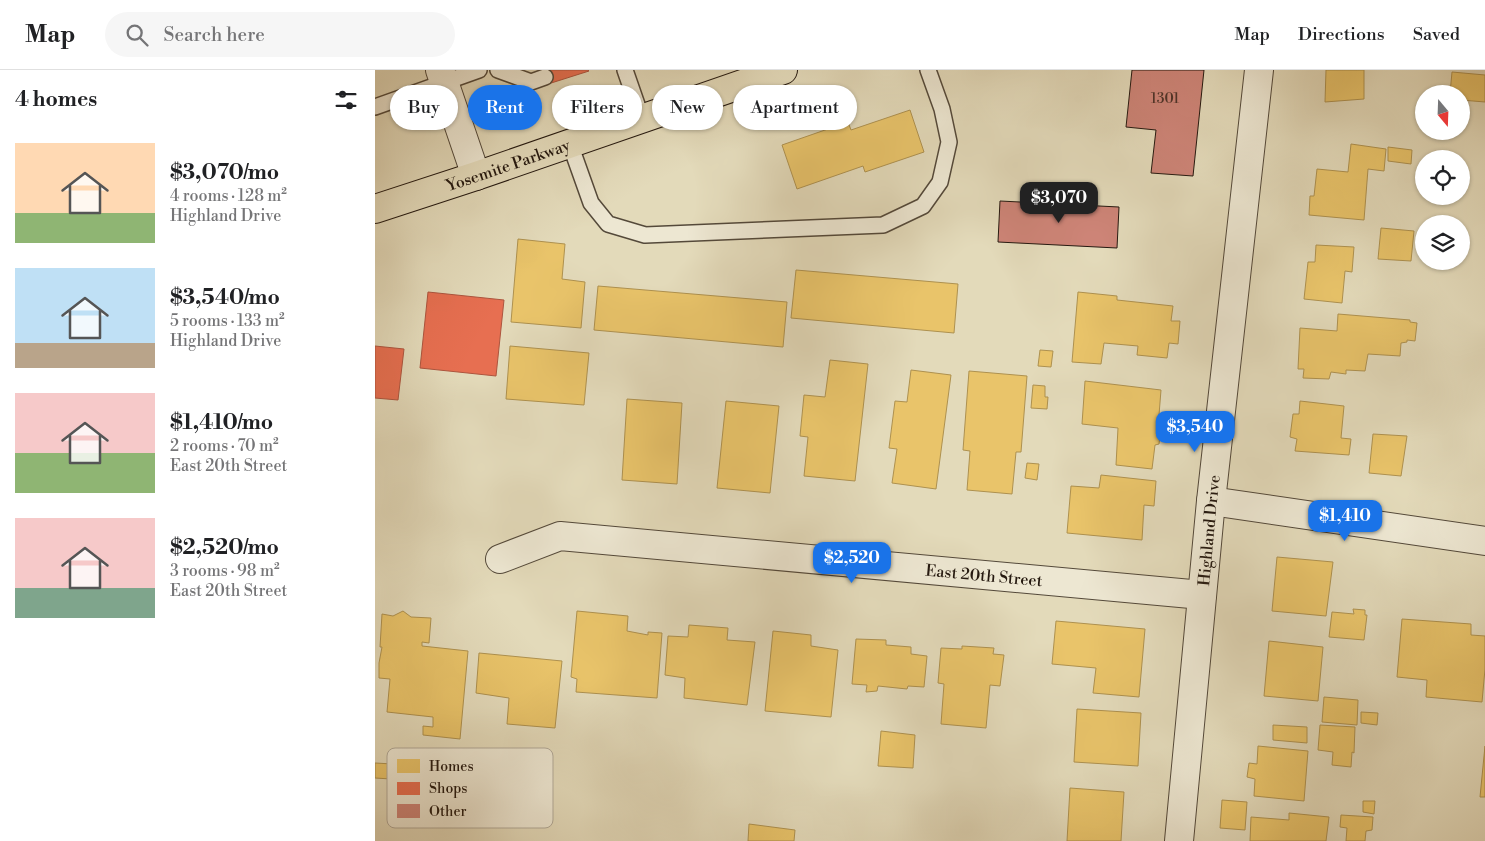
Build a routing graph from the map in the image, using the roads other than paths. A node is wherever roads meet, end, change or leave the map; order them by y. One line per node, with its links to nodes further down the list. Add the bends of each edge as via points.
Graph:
1 (479, 70): 7 (lane)
2 (498, 70): 8 (lane, via 531,82)
3 (625, 70): 9 (lane)
4 (783, 70): 11 (main road, Yosemite Parkway)
5 (929, 70): 13 (lane, via 949,142 940,182 923,206 883,225 645,235 608,224 591,203)
6 (1259, 70): 16 (street, Highland Drive)
7 (442, 76): 10 (lane); 14 (street)
8 (545, 77)
9 (630, 85)
10 (375, 107)
11 (642, 119)
12 (610, 130): 13 (main road, Yosemite Parkway)
13 (570, 144): 14 (main road, Yosemite Parkway)
14 (476, 176): 15 (main road, Yosemite Parkway)
15 (375, 210)
16 (1211, 501): 17 (street); 19 (street, Highland Drive)
17 (1485, 541)
18 (500, 559): 19 (street, East 20th Street, via 560,536)
19 (1202, 595): 20 (street, Highland Drive)
20 (1179, 841)

